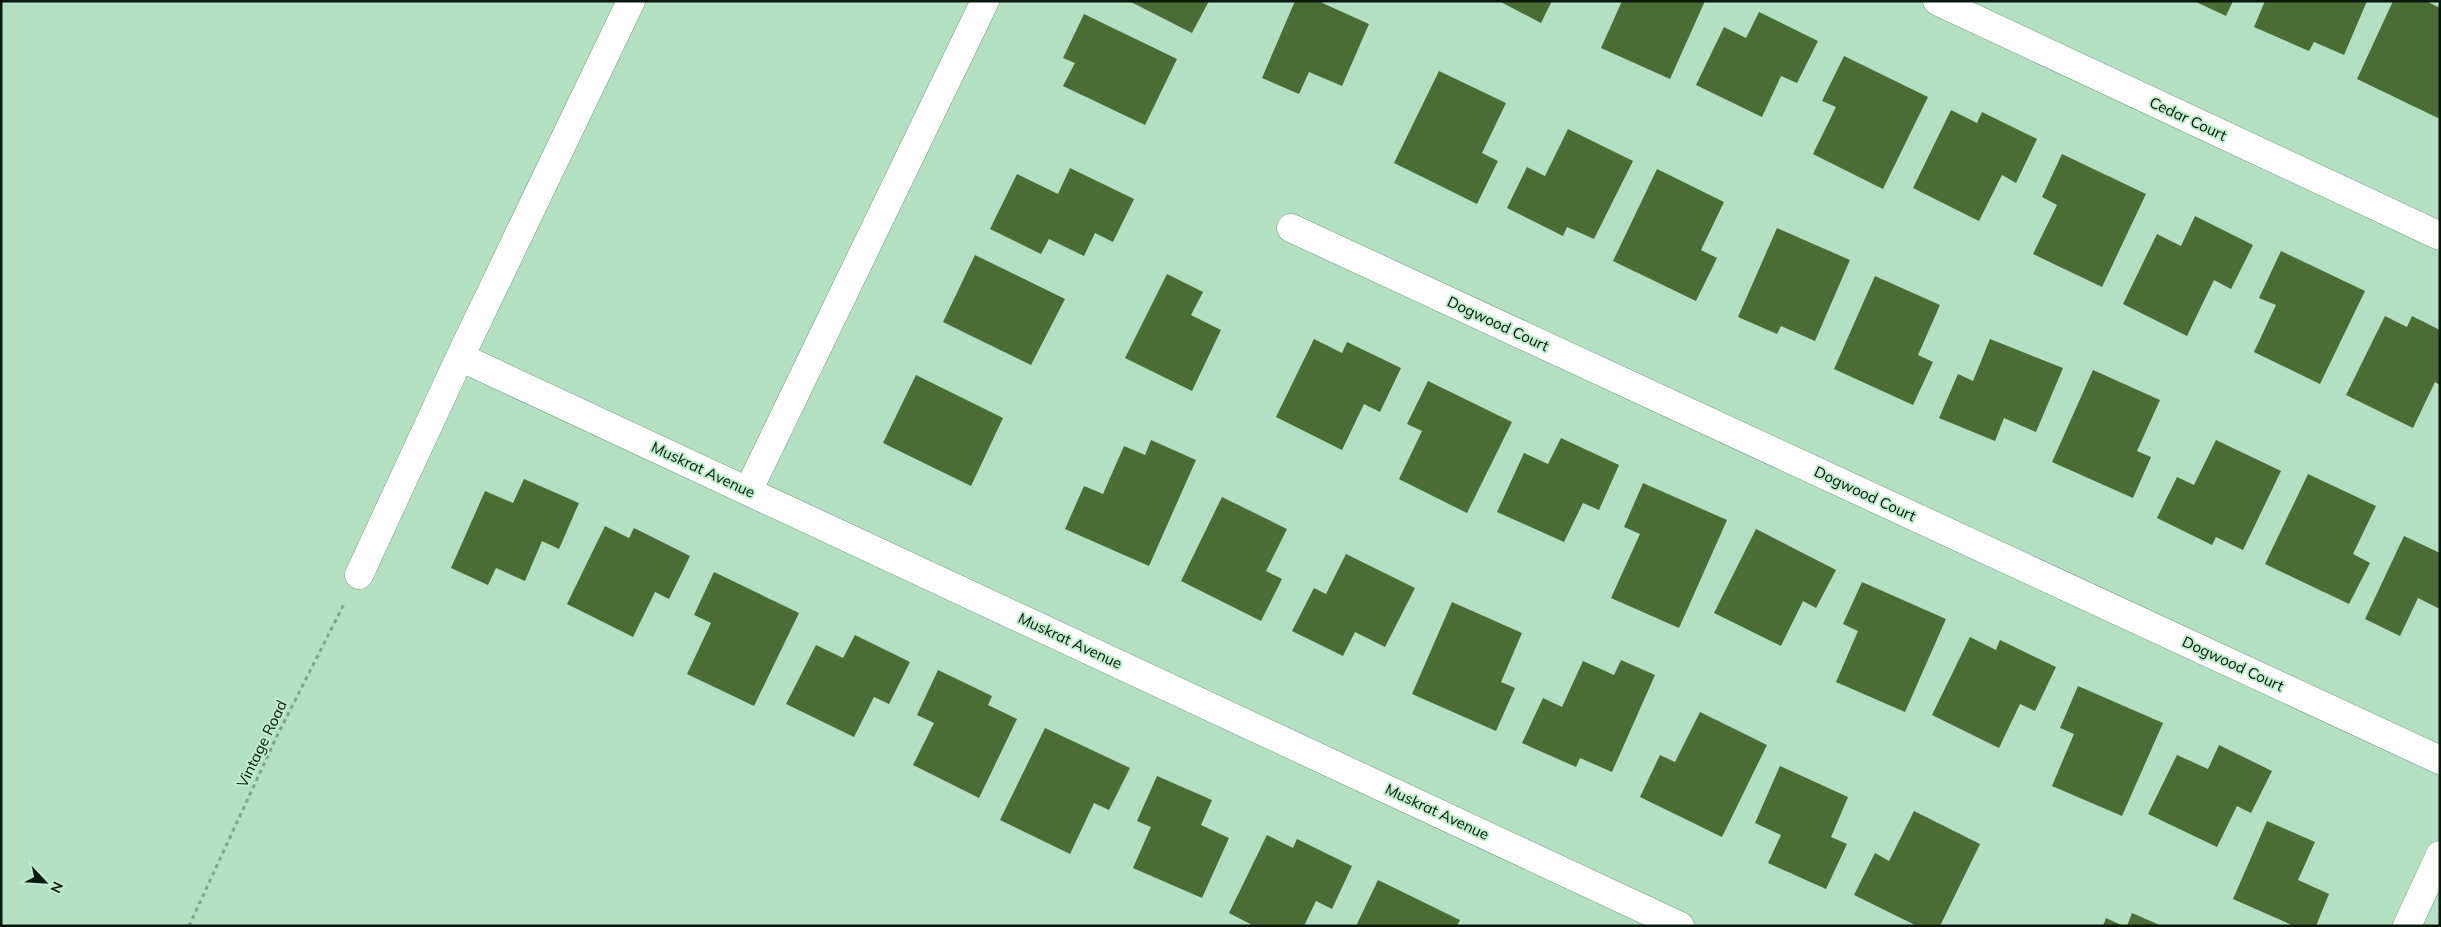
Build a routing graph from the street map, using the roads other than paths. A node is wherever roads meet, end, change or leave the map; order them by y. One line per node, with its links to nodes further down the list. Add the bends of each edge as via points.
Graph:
1 (631, 1): 6 (street)
2 (985, 1): 7 (street)
3 (1937, 1): 5 (street, Cedar Court)
4 (1291, 228): 9 (street, Dogwood Court)
5 (2440, 236)
6 (460, 357): 7 (street, Muskrat Avenue); 8 (street)
7 (748, 491): 11 (street, Muskrat Avenue)
8 (359, 574)
9 (2440, 760)
10 (2440, 855): 12 (street)
11 (1680, 926)
12 (2407, 926)

